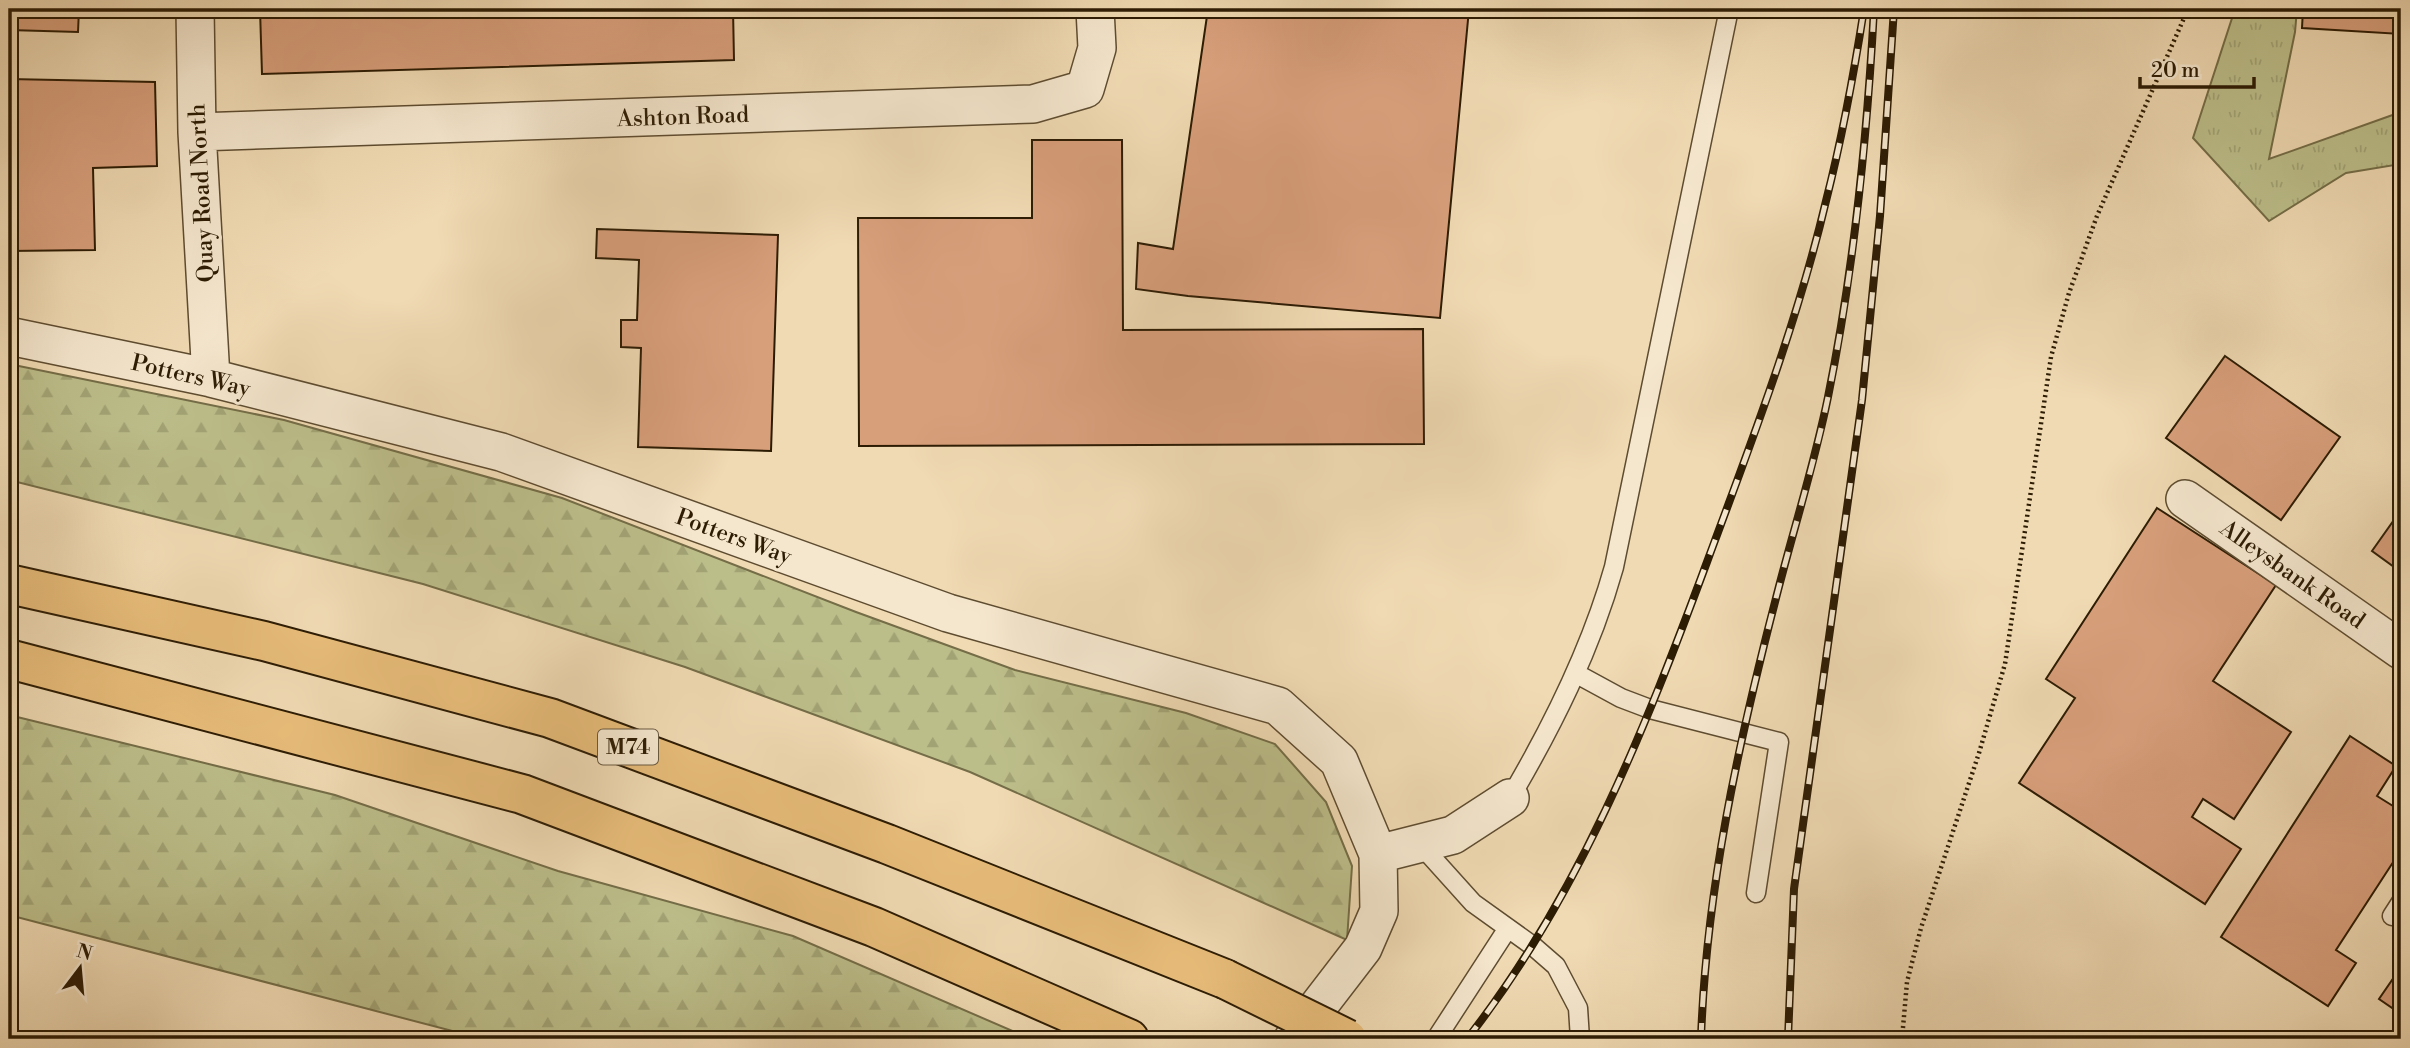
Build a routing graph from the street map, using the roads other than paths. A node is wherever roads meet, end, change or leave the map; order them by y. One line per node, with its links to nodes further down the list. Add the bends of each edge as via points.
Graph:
1 (195, 9): 4 (street, Quay Road North)
2 (1095, 9): 4 (street, Ashton Road, via 1097,48 1085,89 1033,104)
3 (1729, 9): 11 (lane, via 1614,567)
4 (197, 132): 6 (street, Quay Road North)
5 (9, 336): 6 (street, Potters Way)
6 (211, 378): 14 (street, Potters Way, via 501,452 948,613 1278,706 1339,761)
7 (2185, 499): 9 (street, Alleysbank Road)
8 (9, 584): 19 (highway, M74, bridge, via 264,641 550,718 887,844 1225,979)
9 (2401, 650)
10 (9, 659): 17 (highway, via 522,794 874,927)
11 (1575, 673): 12 (lane); 15 (lane, via 1657,711 1779,743)
12 (1510, 798): 13 (street, via 1453,835)
13 (1419, 844): 14 (street); 16 (lane, via 1473,903)
14 (1378, 854): 18 (street, via 1379,911 1363,948)
15 (1756, 892)
16 (1508, 929): 20 (lane); 21 (lane, via 1556,966 1578,1008)
17 (1129, 1039)
18 (1293, 1039)
19 (1347, 1039)
20 (1436, 1039)
21 (1580, 1039)

